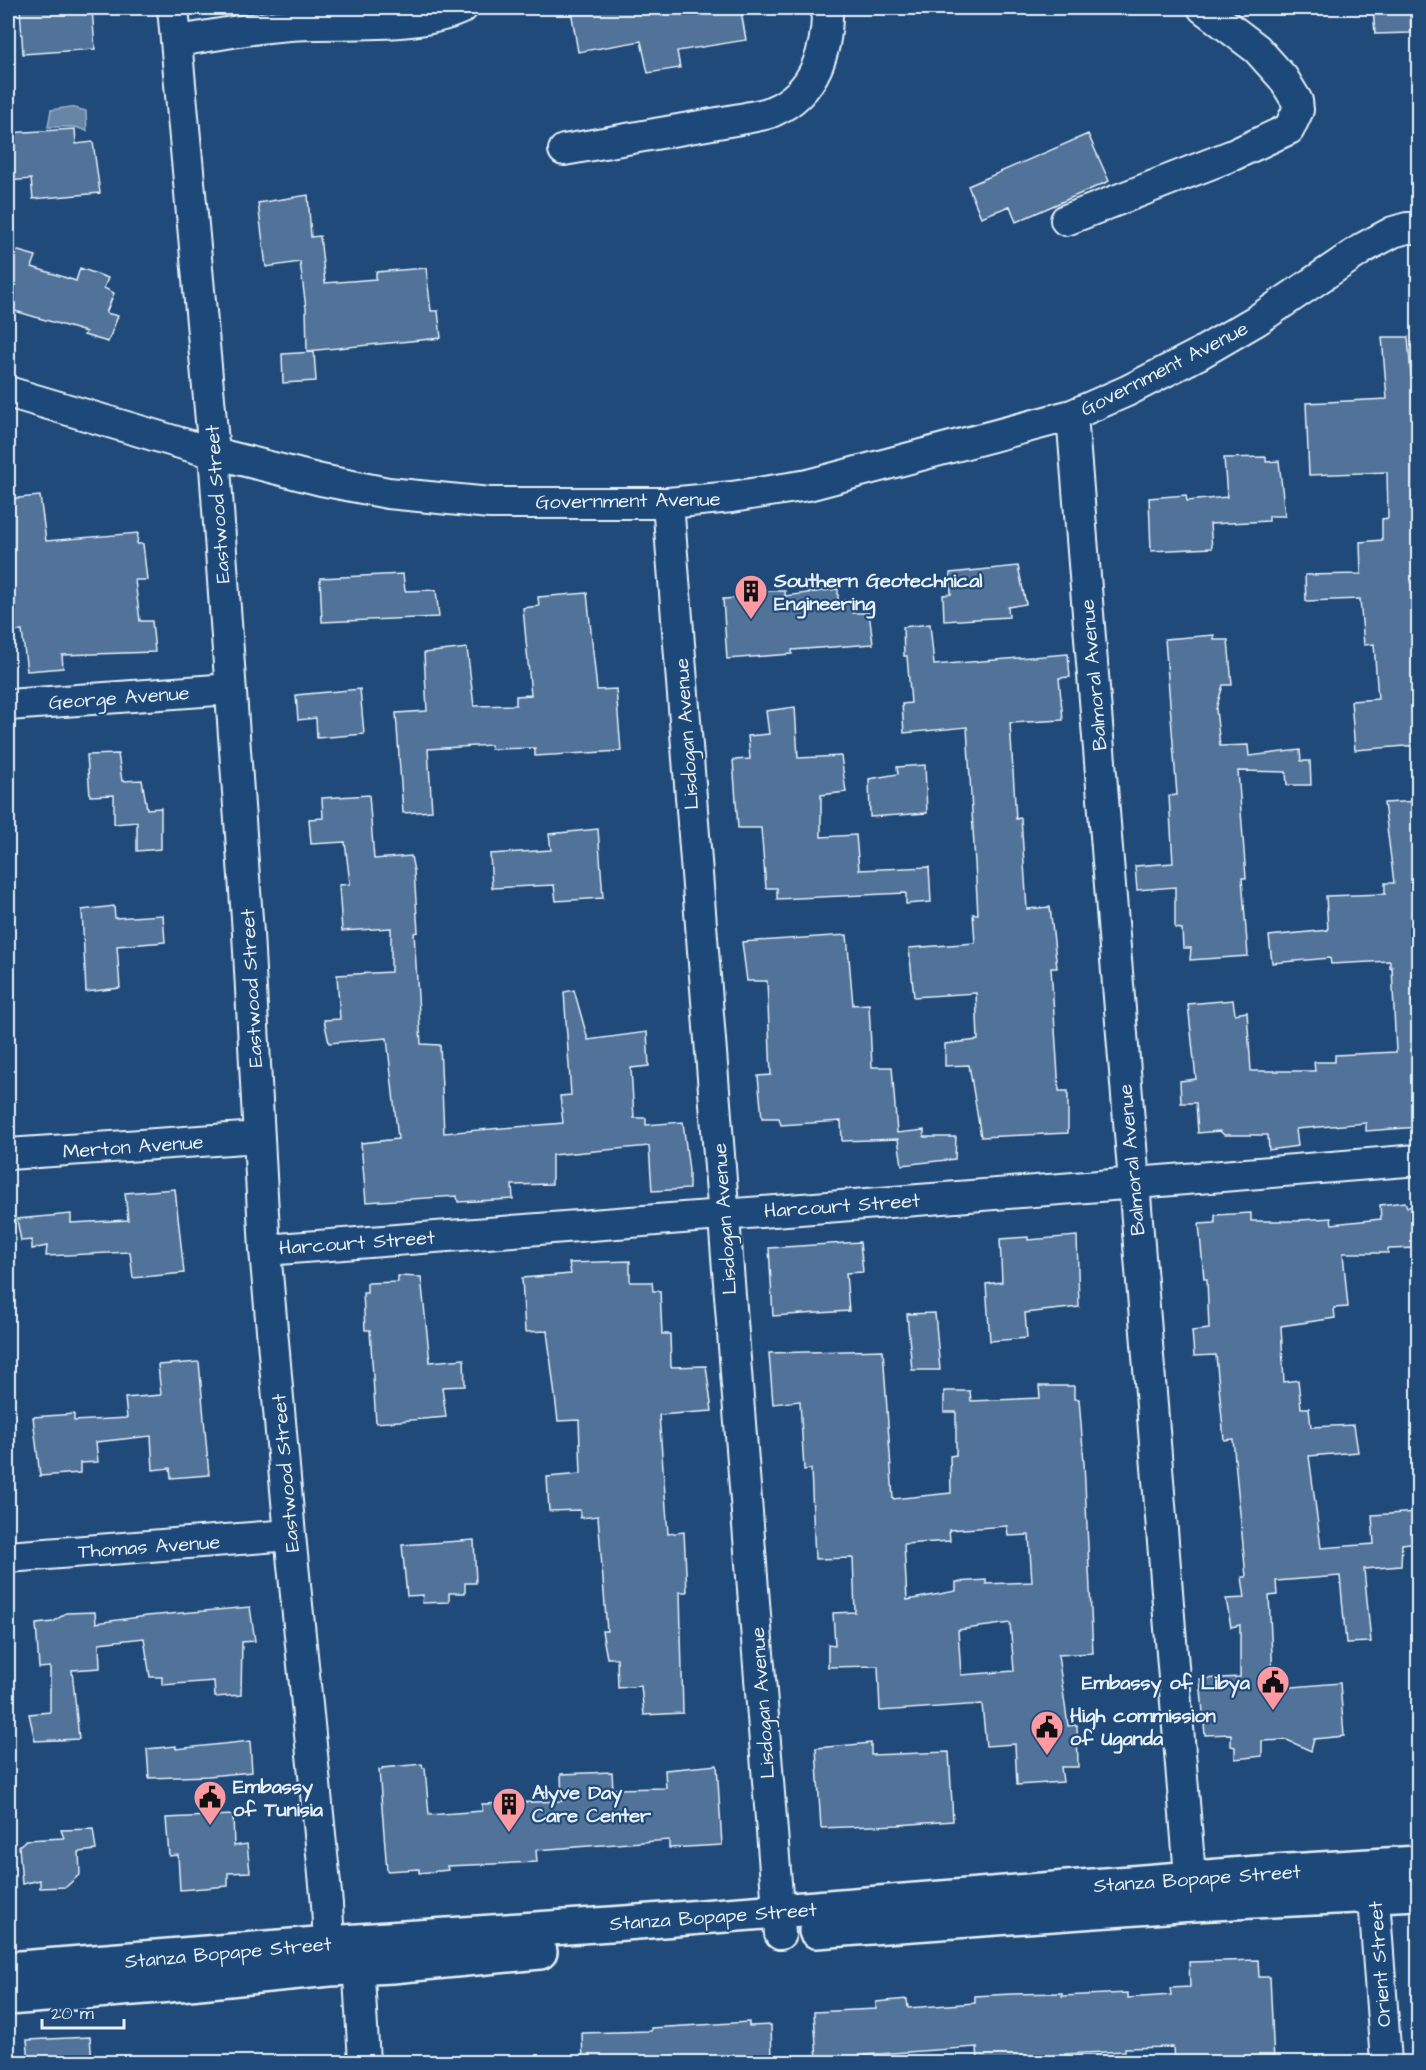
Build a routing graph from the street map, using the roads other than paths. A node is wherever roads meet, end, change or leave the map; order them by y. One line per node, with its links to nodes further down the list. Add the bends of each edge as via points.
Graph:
1 (173, 8): 5 (street, Eastwood Street)
2 (462, 8): 5 (street, via 394,22 288,25)
3 (826, 8): 6 (street, via 820,62 812,79 786,105 746,118)
4 (1203, 8): 7 (street, via 1257,49 1283,78 1297,101 1298,110 1289,129)
5 (176, 41): 11 (street, Eastwood Street)
6 (564, 150)
7 (1066, 220)
8 (1419, 228): 10 (street, Government Avenue, via 1393,232 1365,247 1257,320 1197,355)
9 (8, 392): 11 (street, Government Avenue)
10 (1072, 415): 12 (street, Government Avenue, via 808,485); 18 (street, Balmoral Avenue)
11 (214, 453): 12 (street, Government Avenue, via 388,493 490,503); 13 (street, Eastwood Street)
12 (668, 503): 19 (street, Lisdogan Avenue)
13 (230, 689): 14 (street, George Avenue); 15 (street, Eastwood Street)
14 (8, 705)
15 (259, 1137): 16 (street, Merton Avenue); 20 (street, Eastwood Street)
16 (8, 1154)
17 (1419, 1160): 18 (street, Harcourt Street)
18 (1133, 1185): 19 (street, Harcourt Street); 25 (street, Balmoral Avenue)
19 (724, 1214): 20 (street, Harcourt Street); 27 (street, Lisdogan Avenue)
20 (265, 1250): 21 (street, Eastwood Street)
21 (290, 1534): 22 (street, Thomas Avenue); 28 (street, Eastwood Street)
22 (8, 1557)
23 (1419, 1863): 24 (main road, Stanza Bopape Street)
24 (1373, 1880): 25 (main road, Stanza Bopape Street); 26 (main road, Stanza Bopape Street); 32 (street, Orient Street)
25 (1192, 1891): 27 (main road, Stanza Bopape Street)
26 (1419, 1893)
27 (779, 1923): 28 (main road, Stanza Bopape Street)
28 (344, 1955): 29 (main road, Stanza Bopape Street); 30 (main road, Stanza Bopape Street, via 159,1986); 31 (street, Eastwood Street)
29 (8, 1969)
30 (8, 1998)
31 (364, 2062)
32 (1386, 2062)

